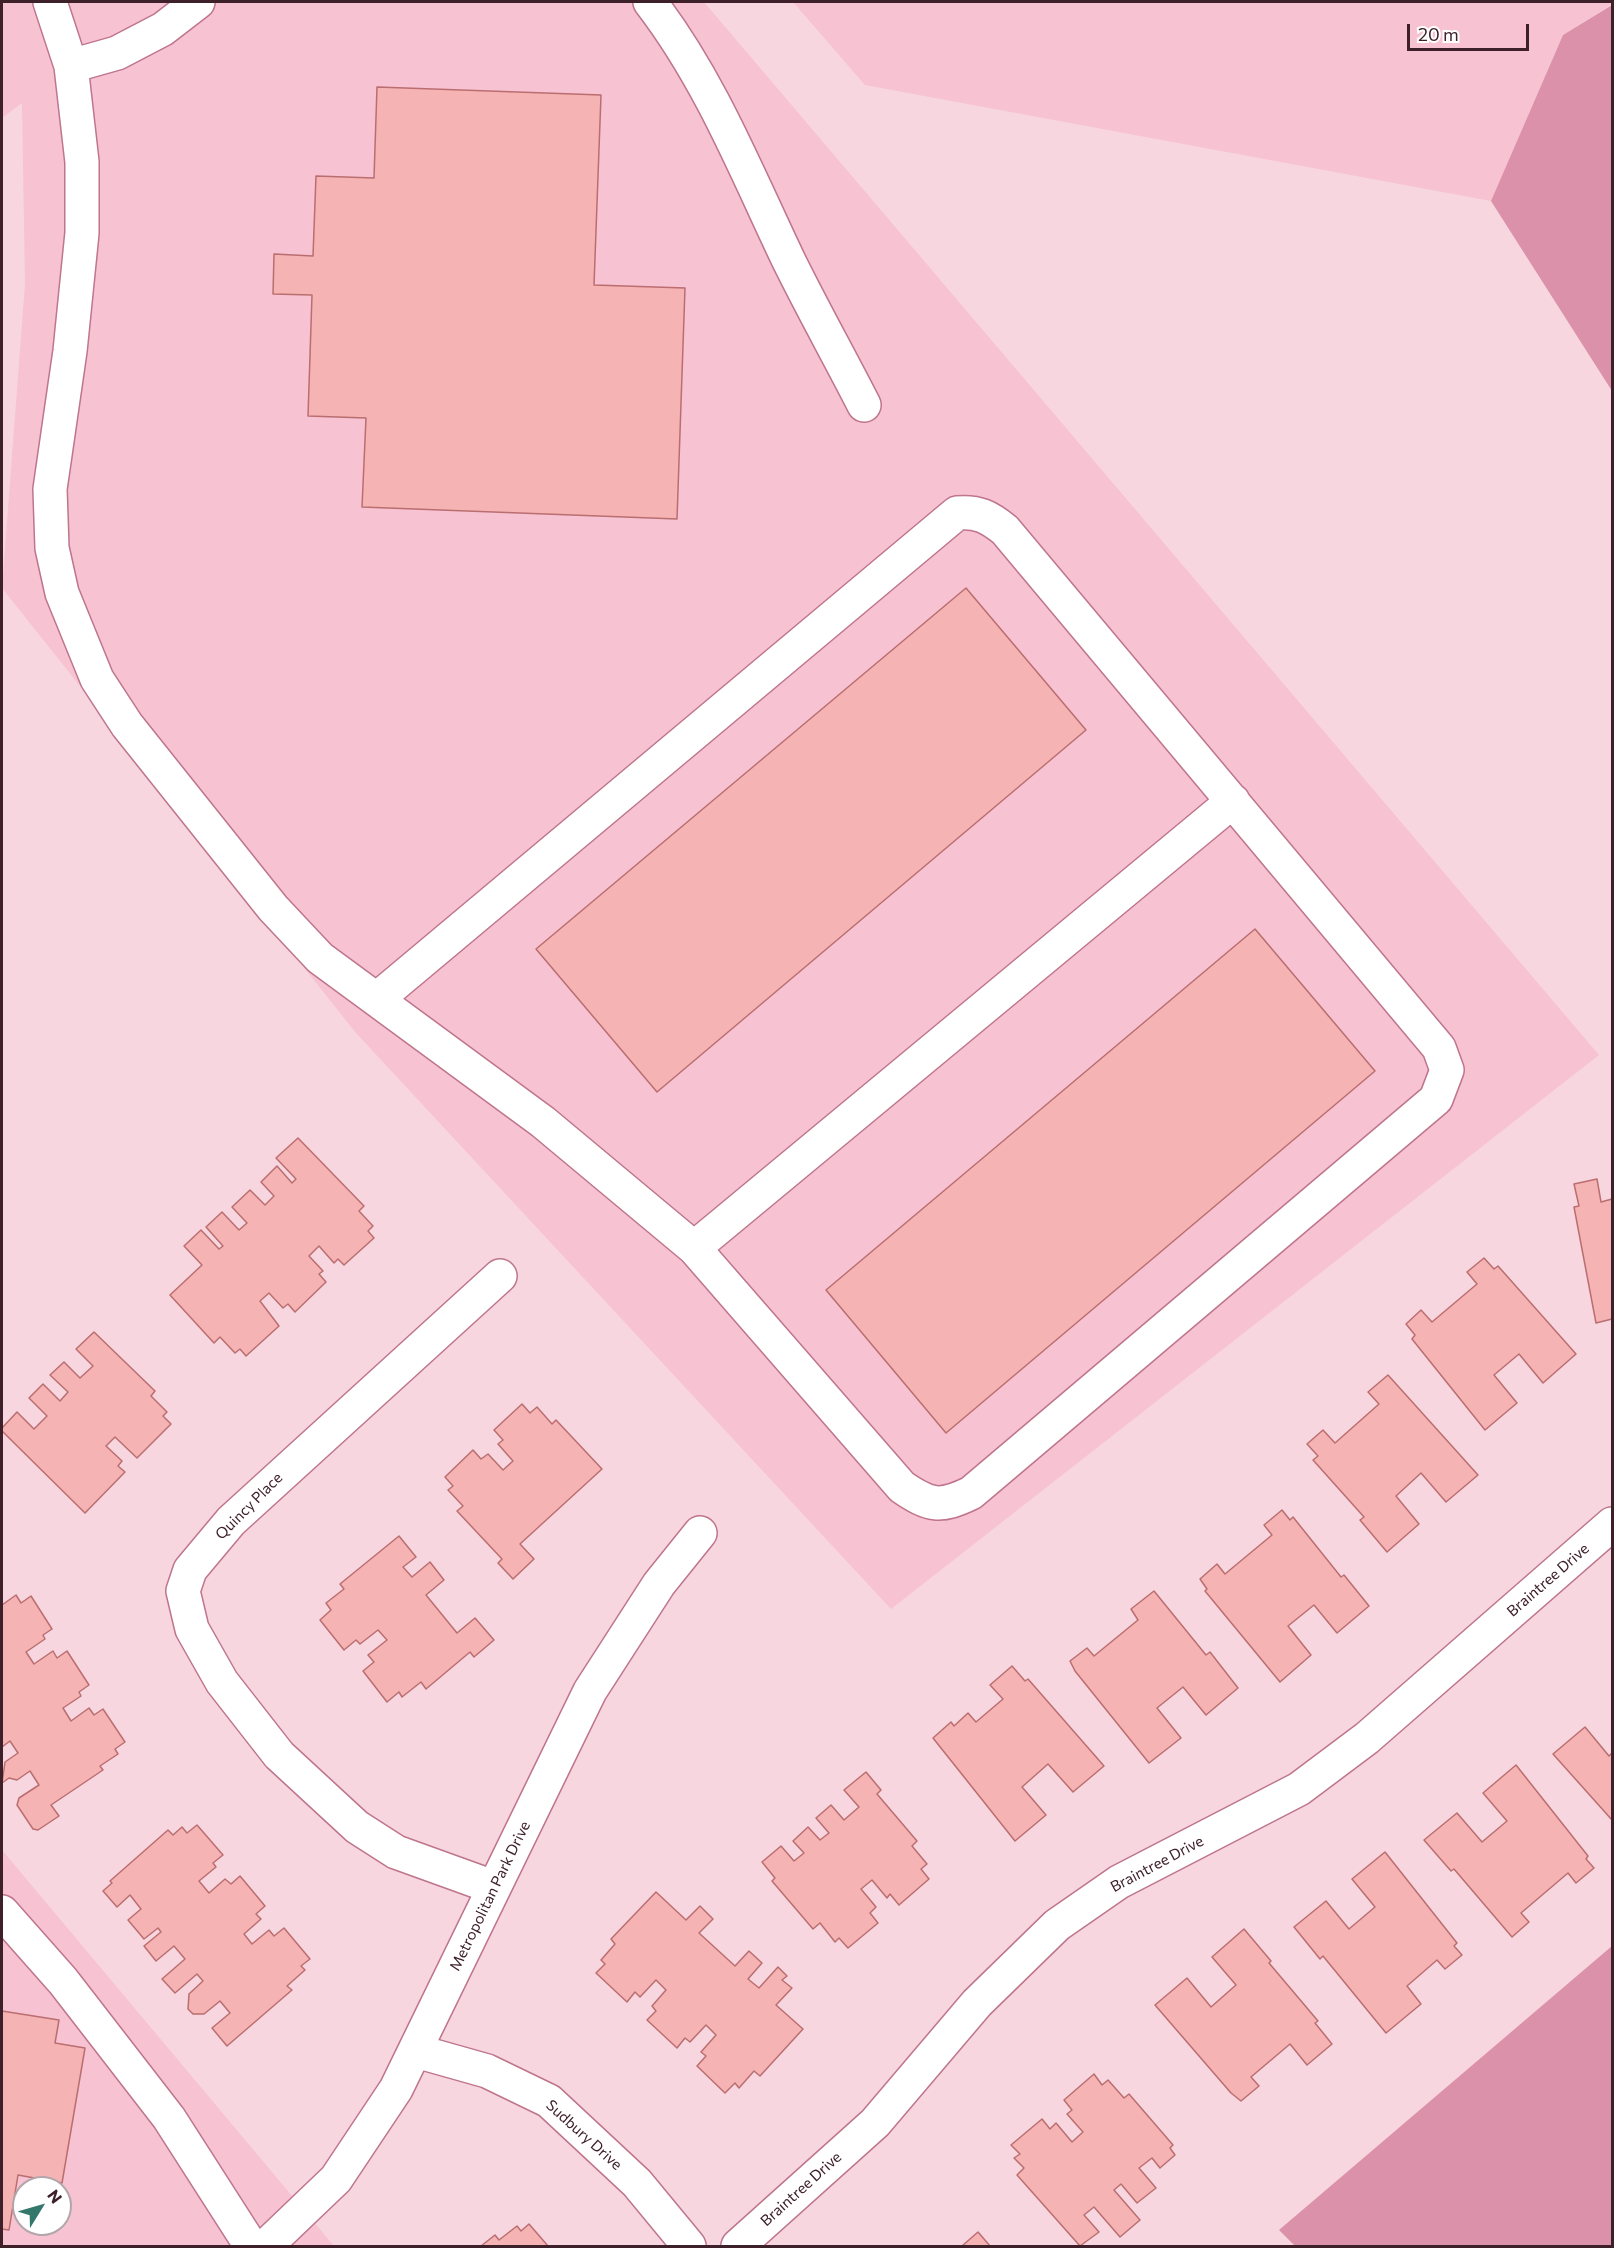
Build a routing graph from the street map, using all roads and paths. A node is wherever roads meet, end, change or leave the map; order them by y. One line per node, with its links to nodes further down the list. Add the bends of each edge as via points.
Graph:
1 (50, 2): 4 (street)
2 (198, 2): 4 (street, via 163,29 117,53)
3 (650, 2): 5 (street, via 724,120 789,260)
4 (71, 66): 7 (street, via 82,162 82,233 50,489 52,548 62,593 97,678 127,725 273,908 320,958)
5 (864, 405)
6 (1233, 801): 7 (street, via 1005,530 974,511 957,513); 8 (street); 8 (street, via 1439,1048 1447,1070 1442,1085 1436,1099 971,1493 949,1504 924,1502 902,1487)
7 (377, 999): 8 (street, via 543,1122)
8 (694, 1248)
9 (500, 1276): 12 (street, Quincy Place, via 231,1521 190,1570 183,1591 192,1629 222,1682 279,1755 357,1827 396,1852)
10 (1612, 1524): 17 (street, Braintree Drive, via 1367,1738 1299,1790 1119,1882 1057,1925 977,2003 875,2123)
11 (700, 1533): 12 (street, Metropolitan Park Drive, via 659,1584 590,1691)
12 (493, 1887): 14 (street, Metropolitan Park Drive)
13 (2, 1912): 15 (street, via 63,1981)
14 (416, 2051): 15 (street, Metropolitan Park Drive, via 396,2090 336,2179); 16 (street, Sudbury Drive, via 488,2071 549,2101 637,2183)
15 (268, 2245)
16 (689, 2247)
17 (738, 2247)

